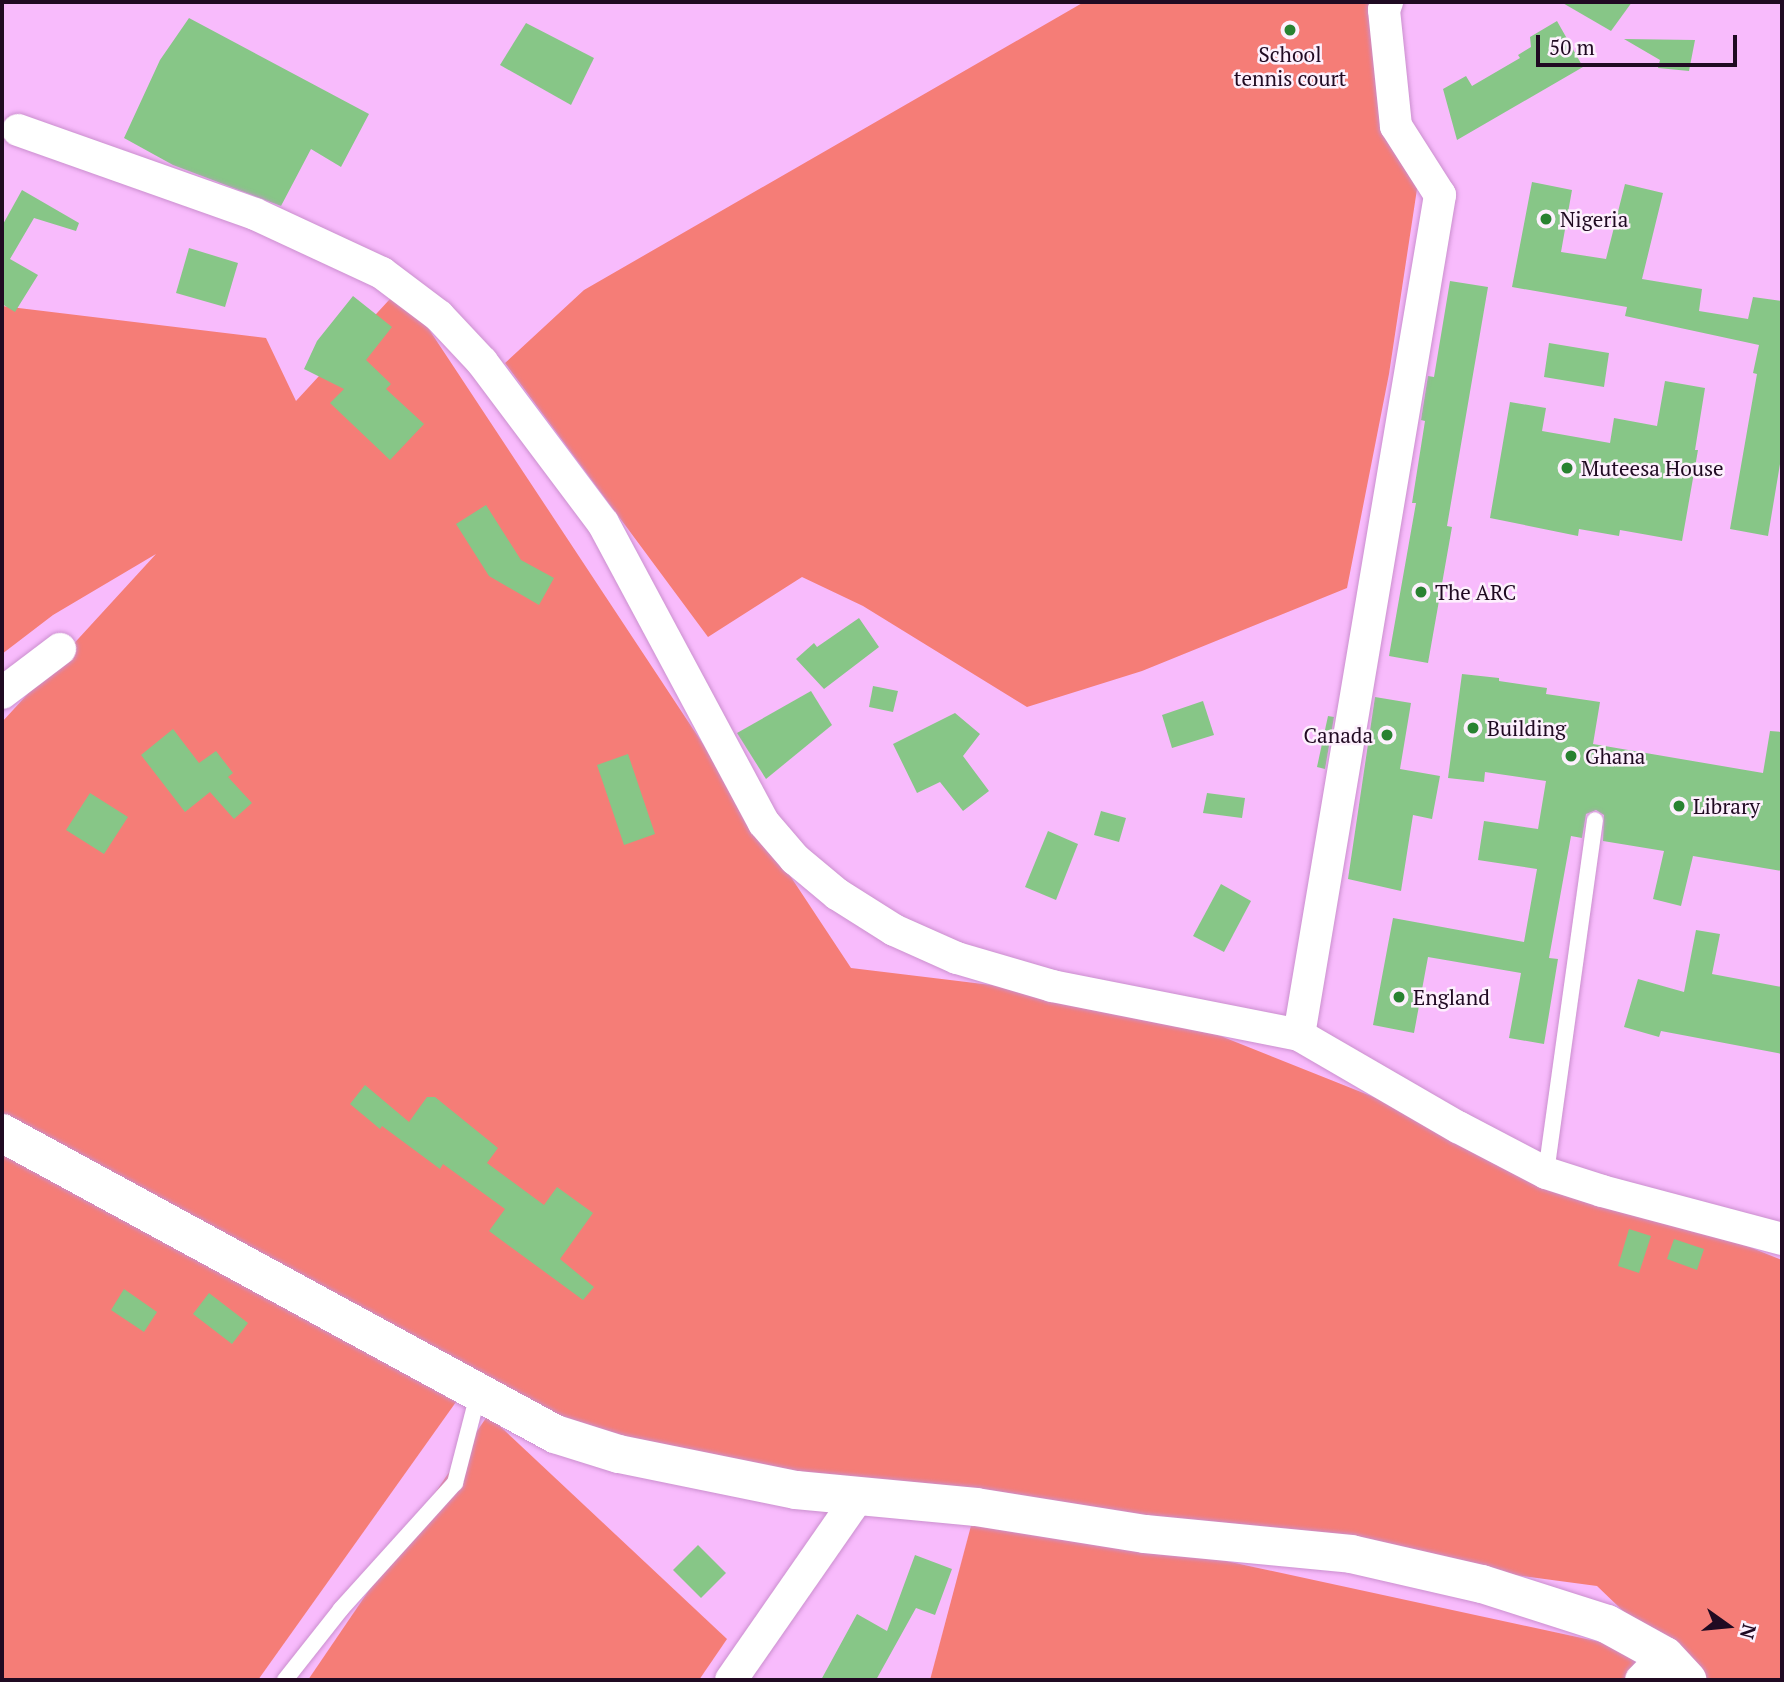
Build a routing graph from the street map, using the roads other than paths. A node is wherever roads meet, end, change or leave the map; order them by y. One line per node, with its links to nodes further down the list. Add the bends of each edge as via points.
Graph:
1 (1387, 2): 6 (street, via 1384,10 1396,126 1440,195)
2 (18, 130): 6 (street, via 264,218 382,273 439,316 482,362 603,523 764,823 795,859 837,894 894,930 957,958 1052,986)
3 (60, 649): 4 (street)
4 (2, 693)
5 (1595, 820): 8 (lane)
6 (1299, 1035): 8 (street)
7 (2, 1133): 10 (street)
8 (1546, 1173): 9 (street)
9 (1782, 1239)
10 (478, 1394): 11 (street, via 555,1434 619,1454 796,1490); 13 (lane, via 455,1482 341,1609)
11 (859, 1496): 12 (street, via 976,1507 1145,1534 1350,1554 1482,1584 1607,1624); 14 (street)
12 (1665, 1672)
13 (285, 1680)
14 (731, 1680)

